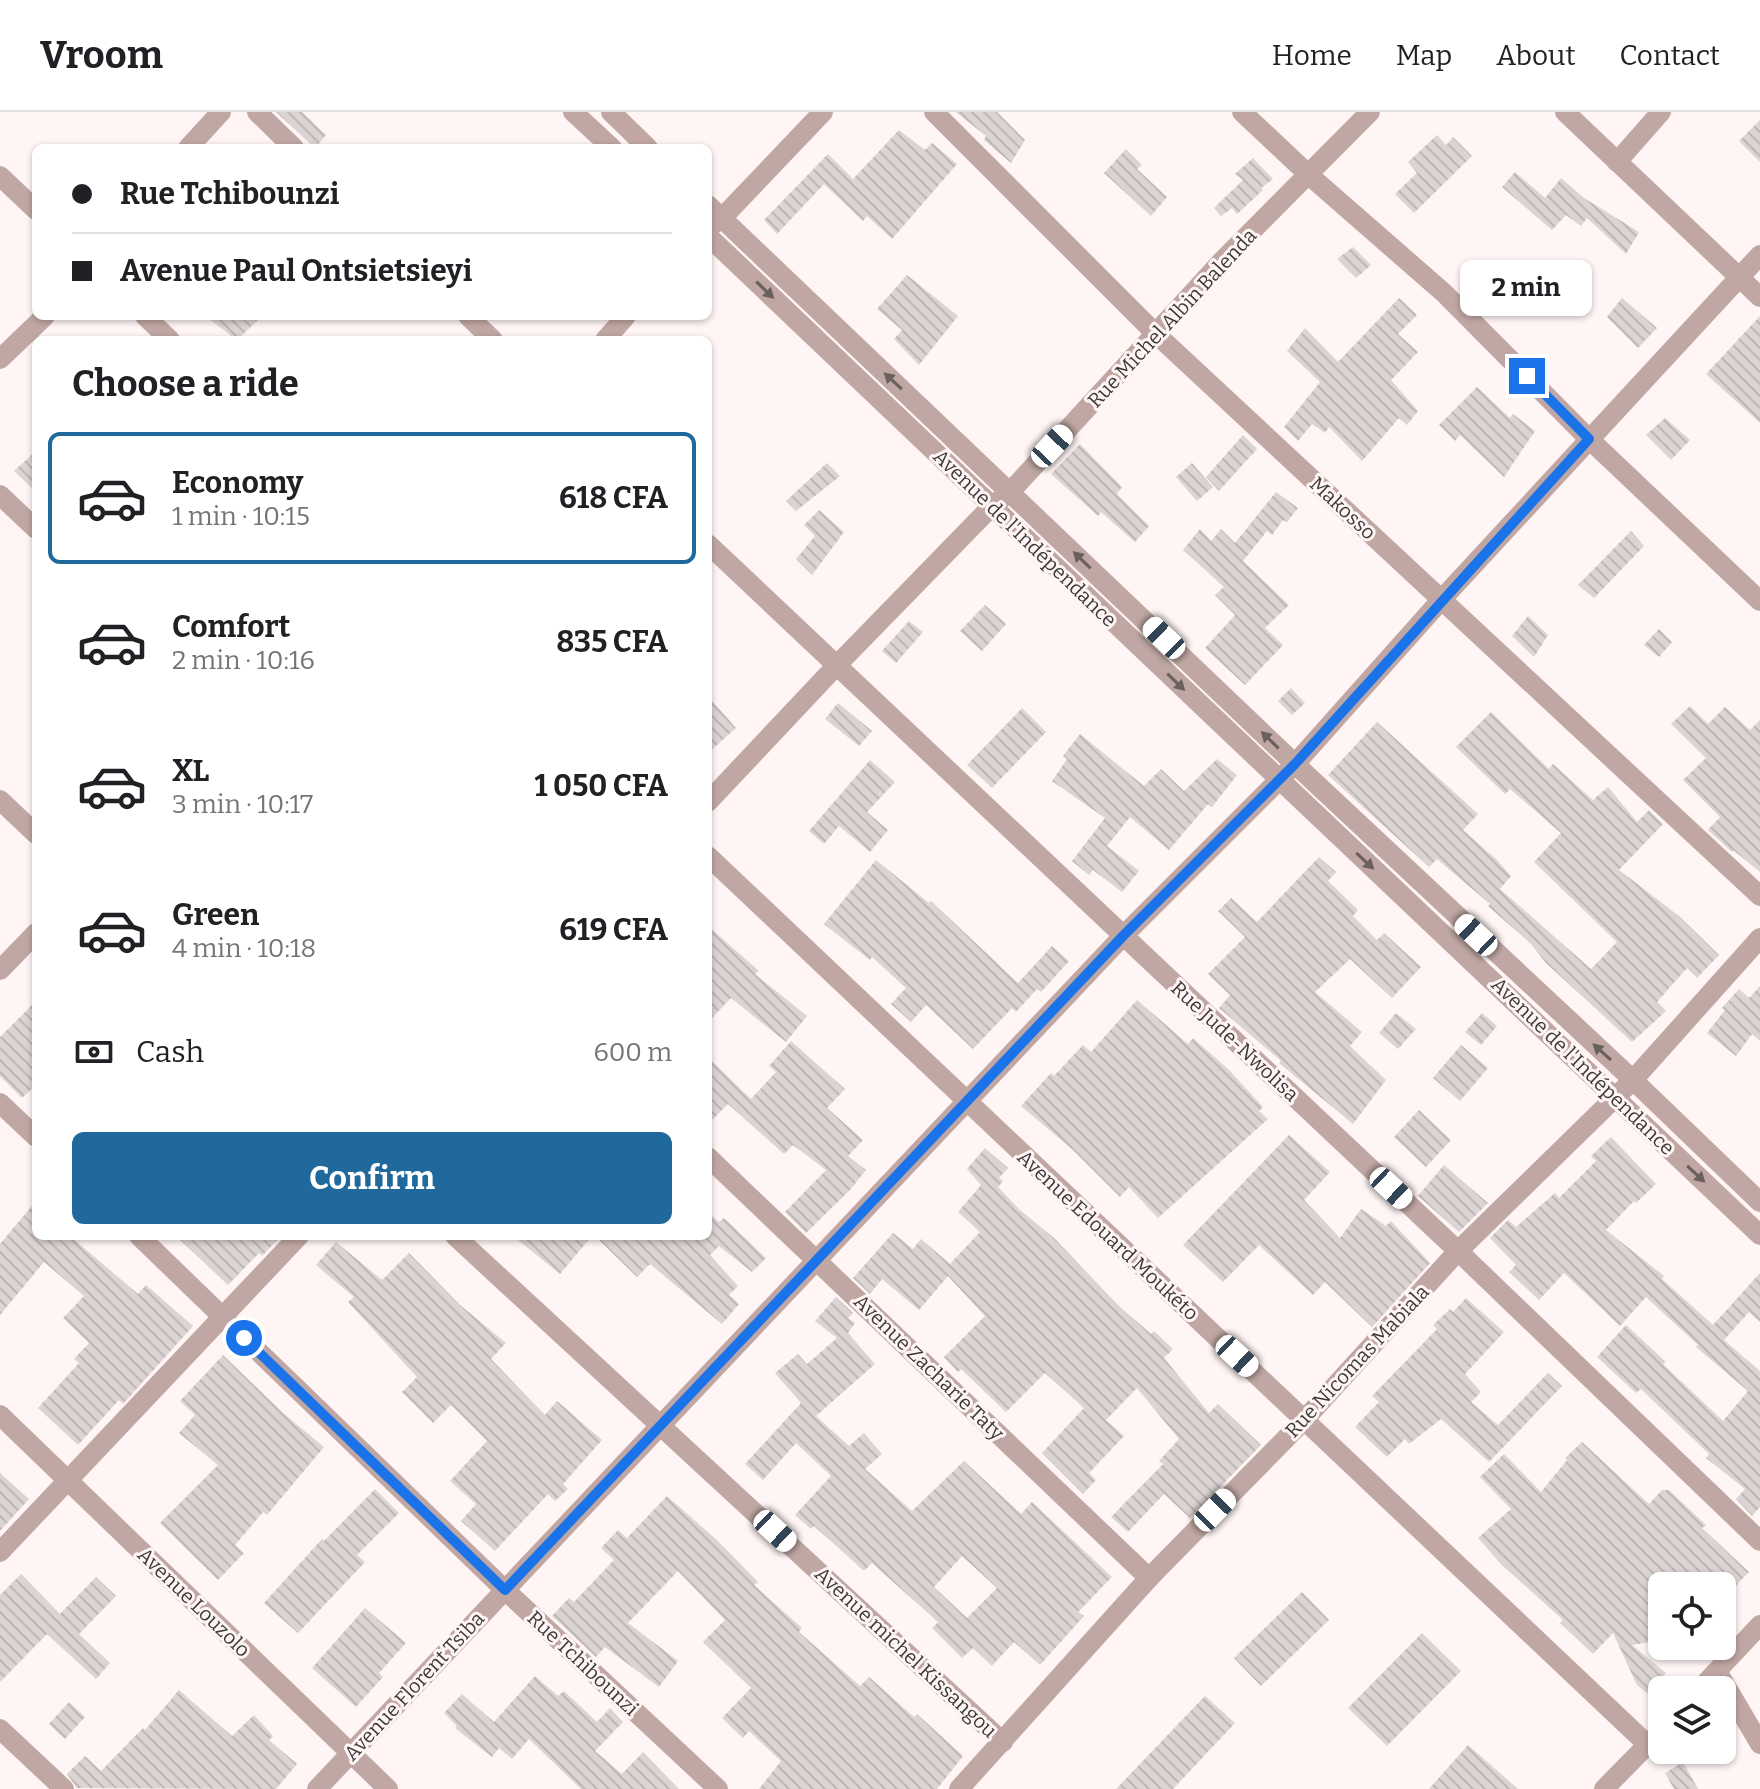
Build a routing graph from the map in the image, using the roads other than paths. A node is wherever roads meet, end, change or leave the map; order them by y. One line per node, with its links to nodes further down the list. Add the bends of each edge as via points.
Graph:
1 (221, 112): 11 (street)
2 (257, 112): 12 (street)
3 (573, 112): 13 (street)
4 (611, 112): 14 (street)
5 (823, 112): 19 (street)
6 (934, 112): 28 (street, Makosso)
7 (1242, 112): 17 (street)
8 (1370, 112): 17 (street, Rue Michel Albin Balenda)
9 (1565, 112): 15 (street)
10 (1661, 112): 15 (street)
11 (192, 144)
12 (290, 144)
13 (608, 144)
14 (644, 144)
15 (1617, 162): 22 (street)
16 (0, 176): 18 (street)
17 (1310, 176): 28 (street, Rue Michel Albin Balenda); 33 (street, via 1444,293)
18 (32, 206)
19 (713, 217): 34 (street, Avenue de l'Indépendance, one-way to 19)
20 (712, 240): 36 (street, Avenue de l'Indépendance, one-way to 36)
21 (1760, 255): 22 (street, Avenue Florent Tsiba)
22 (1739, 278): 23 (street); 33 (street, Avenue Florent Tsiba)
23 (1760, 297)
24 (41, 320): 32 (street)
25 (149, 320): 29 (street)
26 (472, 320): 30 (street)
27 (622, 320): 31 (street)
28 (1156, 334): 34 (street, Rue Michel Albin Balenda); 39 (street, Makosso)
29 (166, 336)
30 (489, 336)
31 (608, 336)
32 (0, 359)
33 (1589, 439): 39 (street, Avenue Florent Tsiba); 40 (street)
34 (1011, 491): 36 (street, Rue Michel Albin Balenda); 42 (street, Avenue de l'Indépendance, one-way to 34)
35 (0, 495): 37 (street)
36 (992, 506): 41 (street, Rue Michel Albin Balenda); 43 (street, Avenue de l'Indépendance, one-way to 43)
37 (32, 525)
38 (712, 548): 41 (street, Rue Jude-Nwolisa)
39 (1442, 599): 42 (street, Avenue Florent Tsiba); 48 (street, Makosso)
40 (1760, 601)
41 (837, 665): 44 (street, Rue Michel Albin Balenda); 49 (street, Rue Jude-Nwolisa)
42 (1295, 764): 43 (street, Avenue Florent Tsiba); 53 (street, Avenue de l'Indépendance, one-way to 42)
43 (1279, 781): 49 (street, Avenue Florent Tsiba); 54 (street, Avenue de l'Indépendance, one-way to 54)
44 (712, 798)
45 (0, 800): 46 (street)
46 (32, 830)
47 (712, 860): 55 (street, Avenue Edouard Moukéto)
48 (1760, 896)
49 (1123, 936): 55 (street, Avenue Florent Tsiba); 64 (street, Rue Jude-Nwolisa)
50 (32, 937): 52 (street)
51 (1760, 938): 53 (street, Rue Nicomas Mabiala)
52 (0, 970)
53 (1633, 1080): 54 (street, Rue Nicomas Mabiala); 59 (street, Avenue de l'Indépendance)
54 (1616, 1098): 60 (street, Avenue de l'Indépendance, one-way to 60); 64 (street, Rue Nicomas Mabiala)
55 (968, 1102): 65 (street, Avenue Florent Tsiba); 68 (street, Avenue Edouard Moukéto)
56 (0, 1103): 57 (street)
57 (32, 1133)
58 (712, 1161): 65 (street, Avenue Zacharie Taty)
59 (1760, 1202)
60 (1760, 1235)
61 (143, 1240): 66 (street, Rue Tchibounzi)
62 (295, 1240): 66 (street)
63 (459, 1240): 69 (street, Avenue michel Kissangou)
64 (1458, 1251): 68 (street, Rue Nicomas Mabiala); 71 (street, Rue Jude-Nwolisa)
65 (818, 1260): 69 (street, Avenue Florent Tsiba); 73 (street, Avenue Zacharie Taty)
66 (223, 1317): 70 (street); 74 (street, Rue Tchibounzi)
67 (0, 1415): 70 (street, Avenue Louzolo)
68 (1304, 1420): 73 (street, Rue Nicomas Mabiala); 79 (street, Avenue Edouard Moukéto)
69 (661, 1425): 74 (street, Avenue Florent Tsiba); 80 (street, Avenue michel Kissangou)
70 (68, 1481): 72 (street); 83 (street, Avenue Louzolo)
71 (1760, 1541)
72 (0, 1552)
73 (1149, 1578): 80 (street, Rue Nicomas Mabiala)
74 (505, 1590): 83 (street, Avenue Florent Tsiba); 87 (street, Rue Tchibounzi)
75 (1760, 1625): 76 (street)
76 (1717, 1671): 77 (street); 82 (street)
77 (1712, 1676)
78 (0, 1729): 84 (street)
79 (1648, 1731)
80 (1003, 1742): 88 (street, Rue Nicomas Mabiala)
81 (1648, 1744): 89 (street)
82 (1760, 1744)
83 (351, 1753): 85 (street, Avenue Florent Tsiba); 86 (street, Avenue Louzolo)
84 (64, 1789)
85 (317, 1789)
86 (388, 1789)
87 (718, 1789)
88 (959, 1789)
89 (1604, 1789)

